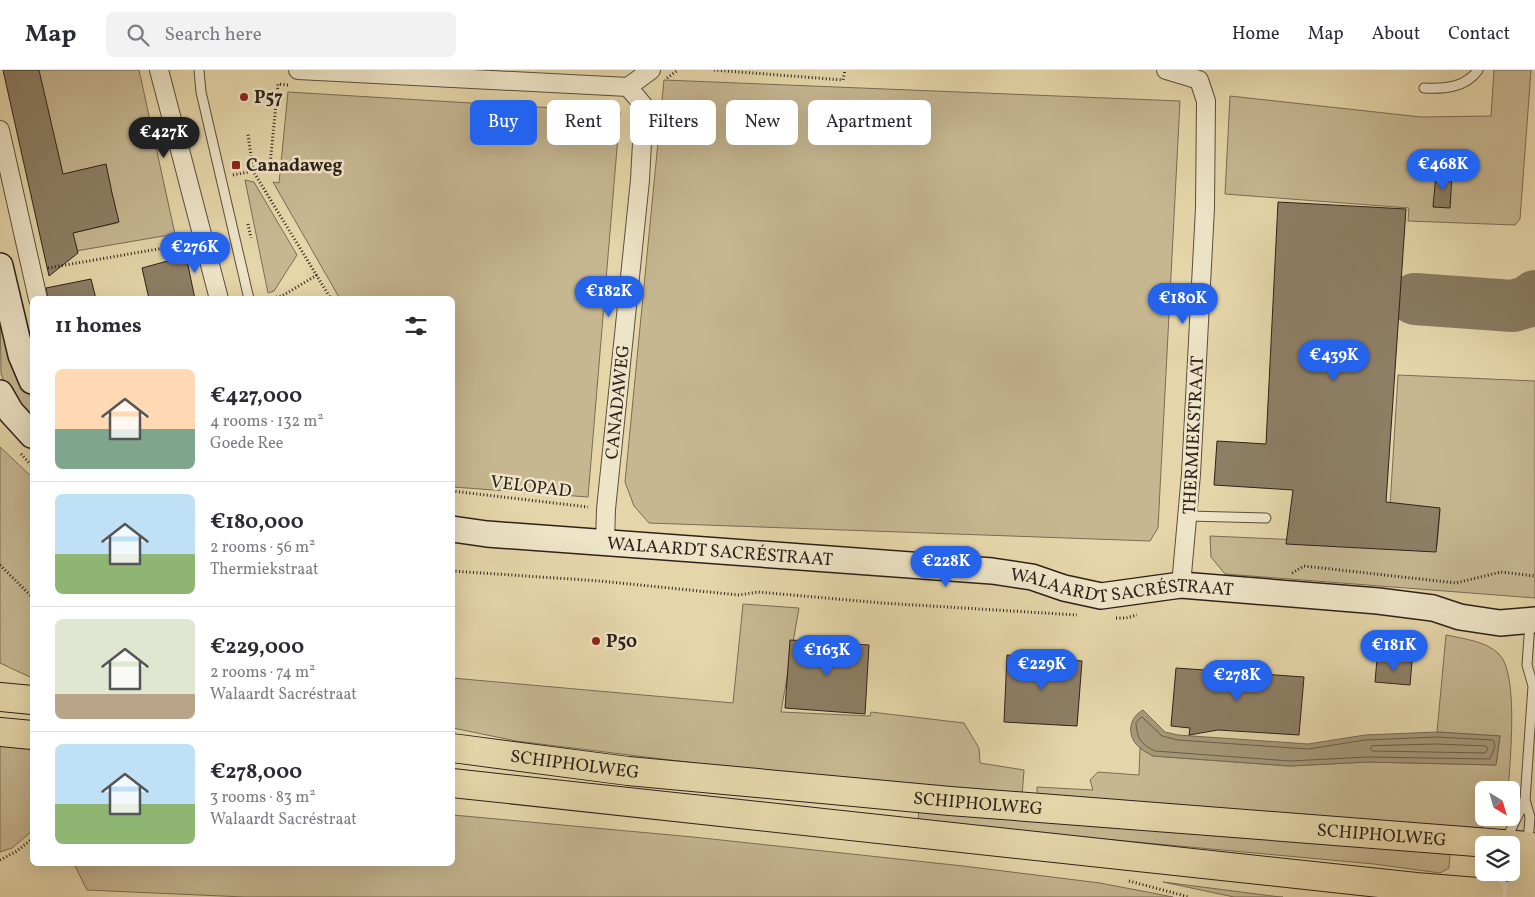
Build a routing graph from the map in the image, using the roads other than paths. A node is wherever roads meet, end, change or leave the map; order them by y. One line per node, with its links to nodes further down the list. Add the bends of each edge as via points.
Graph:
1 (159, 70): 14 (street)
2 (199, 70): 15 (lane, via 201,92)
3 (650, 70): 8 (street)
4 (1166, 70): 19 (street, THERMIEKSTRAAT, via 1199,80 1206,101 1205,208)
5 (1478, 70): 9 (lane, via 1461,84)
6 (319, 71): 7 (street); 8 (street)
7 (298, 78)
8 (628, 87): 22 (street, CANADAWEG, via 644,106 640,180)
9 (1424, 88)
10 (0, 130): 11 (street)
11 (32, 271): 12 (street); 13 (street)
12 (1, 273): 16 (street)
13 (37, 296)
14 (218, 296)
15 (248, 296)
16 (30, 376)
17 (0, 394): 18 (street)
18 (30, 433)
19 (1188, 516): 20 (lane); 23 (street, THERMIEKSTRAAT)
20 (1266, 518)
21 (455, 529): 22 (street, WALAARDT SACRÉSTRAAT)
22 (605, 543): 23 (street, WALAARDT SACRÉSTRAAT, via 992,571 1032,577 1102,596)
23 (1181, 586): 24 (street, WALAARDT SACRÉSTRAAT, via 1289,592 1433,608 1460,617 1500,623)
24 (1533, 620): 25 (lane, via 1527,666)
25 (1534, 685): 32 (lane)
26 (0, 697): 27 (main road)
27 (30, 700)
28 (0, 732): 29 (main road)
29 (30, 735)
30 (455, 748): 35 (main road, SCHIPHOLWEG, via 628,771 940,800)
31 (455, 783): 37 (main road, SCHIPHOLWEG, via 1406,886)
32 (1525, 800): 33 (lane); 34 (lane, via 1530,817)
33 (1519, 836)
34 (1520, 840)
35 (1475, 842)
36 (1520, 860): 38 (main road, SCHIPHOLWEG)
37 (1491, 888): 38 (street, SCHIPHOLWEG)
38 (1525, 896)

